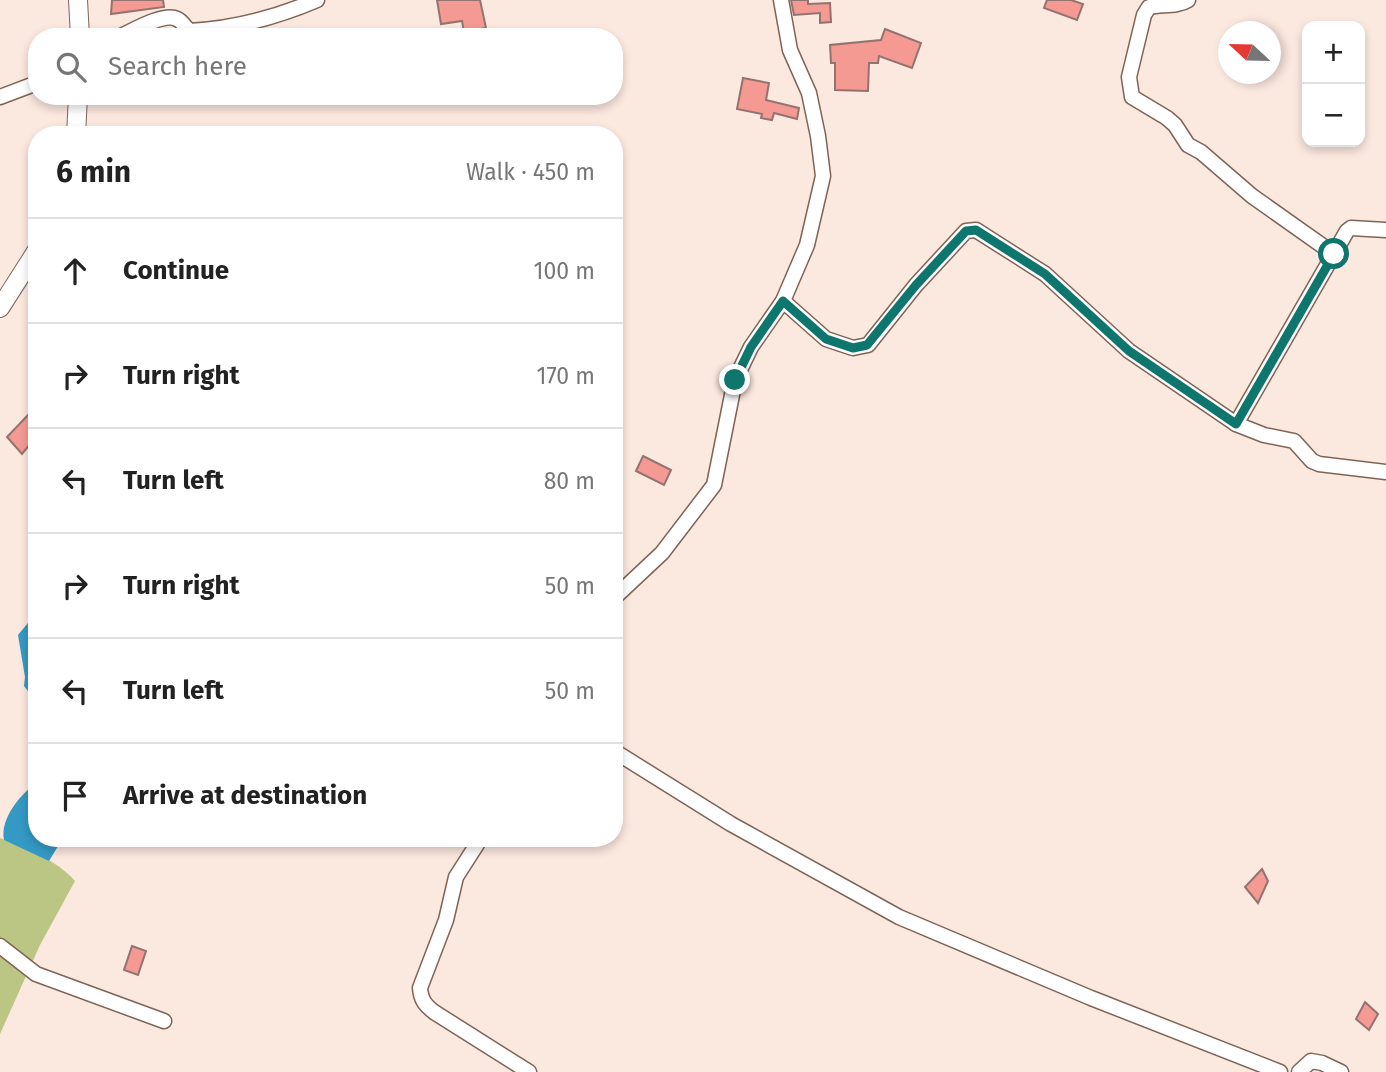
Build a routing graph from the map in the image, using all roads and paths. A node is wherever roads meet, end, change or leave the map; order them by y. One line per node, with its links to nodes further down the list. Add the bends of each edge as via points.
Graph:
1 (78, 0): 5 (main road)
2 (317, 0): 8 (street)
3 (781, 0): 16 (street, via 790,50 809,93 823,176 807,245)
4 (1188, 0): 14 (street, via 1149,7 1144,15 1129,77 1132,97 1167,118 1188,145)
5 (80, 28)
6 (139, 28): 7 (street, via 173,17)
7 (186, 28)
8 (225, 28)
9 (28, 86): 10 (street)
10 (0, 97)
11 (78, 105): 12 (main road)
12 (76, 126)
13 (1386, 230): 14 (street, via 1351,228)
14 (1334, 254): 18 (street)
15 (28, 264): 17 (main road)
16 (783, 301): 18 (street, via 826,339 853,348 867,345 966,231 976,230 1045,274 1129,351); 20 (street, via 735,380 714,485 662,553)
17 (0, 307)
18 (1236, 424): 19 (street, via 1294,441 1319,464)
19 (1386, 472)
20 (623, 590)
21 (623, 757): 26 (street, via 731,824 899,917)
22 (475, 847): 25 (street, via 457,877 420,988 421,997 434,1012)
23 (0, 946): 24 (street, via 36,974)
24 (164, 1021)
25 (529, 1072)
26 (1280, 1072)
27 (1298, 1072): 28 (street, via 1311,1061)
28 (1341, 1072)

